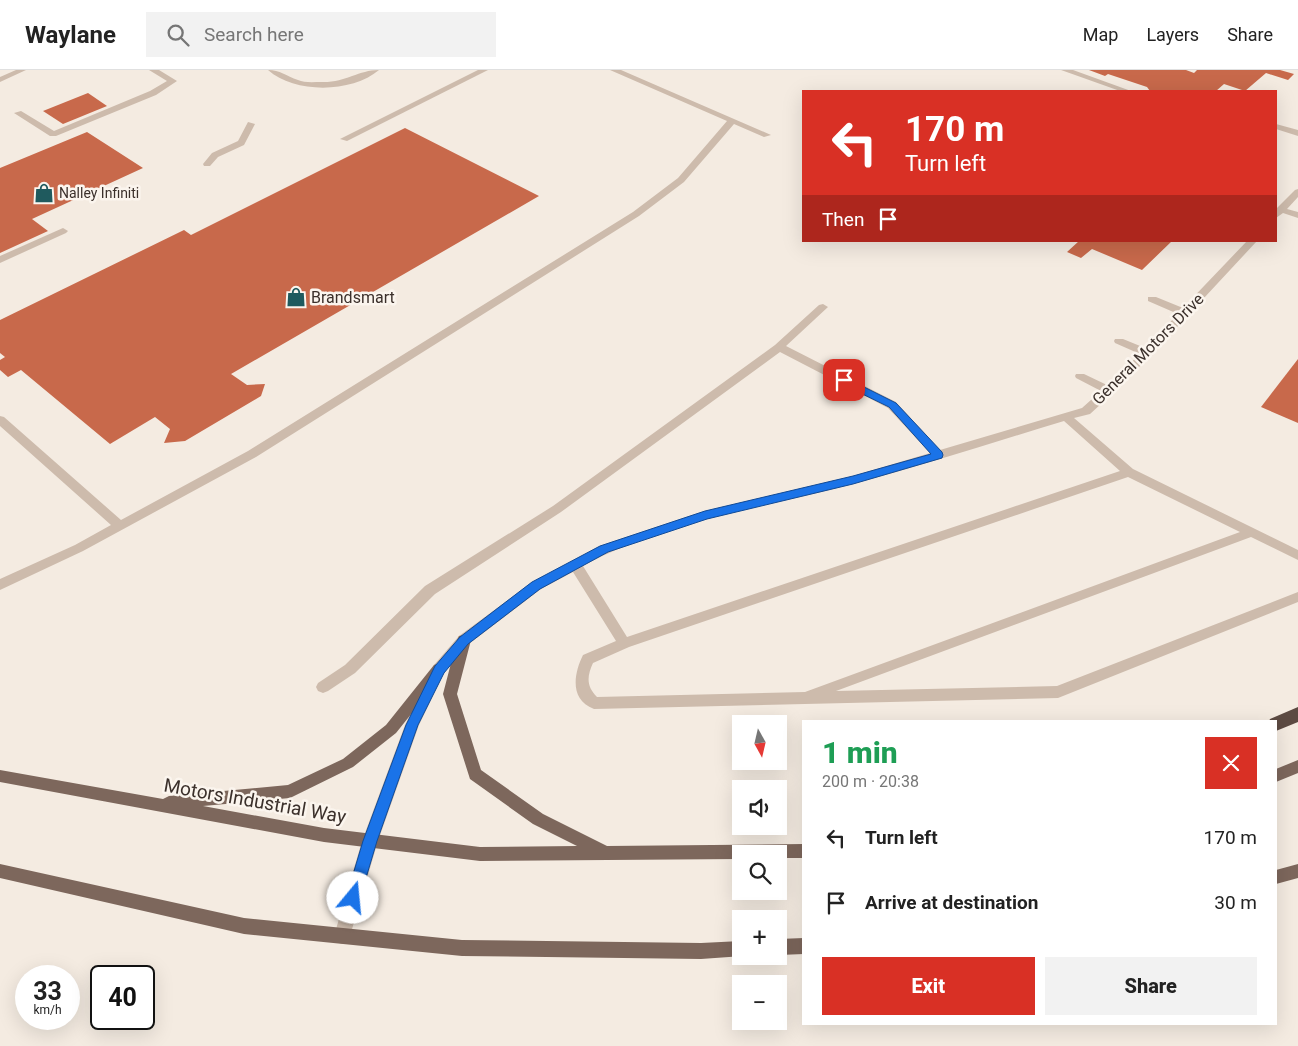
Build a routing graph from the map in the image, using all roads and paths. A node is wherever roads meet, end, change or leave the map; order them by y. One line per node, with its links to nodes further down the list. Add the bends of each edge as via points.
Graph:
1 (153, 70): 10 (street, via 173,81 153,93 53,134)
2 (272, 70): 3 (street, via 297,83 322,85 345,83)
3 (375, 70)
4 (484, 70): 16 (street)
5 (614, 70): 11 (street)
6 (1065, 70): 9 (street)
7 (17, 71): 8 (street)
8 (0, 80)
9 (1124, 90)
10 (18, 113)
11 (732, 120): 15 (street); 36 (street, via 681,180 636,214 252,454)
12 (251, 124): 17 (street, via 241,143 215,155)
13 (1277, 126): 14 (street)
14 (1298, 133)
15 (767, 135)
16 (344, 139)
17 (207, 164)
18 (1298, 192): 19 (street)
19 (1279, 212): 20 (street)
20 (1298, 216)
21 (63, 231): 23 (street)
22 (1251, 242): 26 (street, General Motors Drive)
23 (0, 260)
24 (1152, 299): 26 (street)
25 (823, 307): 28 (street)
26 (1185, 313): 29 (street, General Motors Drive)
27 (1119, 341): 29 (street)
28 (780, 347): 34 (street, via 892,405); 45 (street, via 557,509 430,590 350,669)
29 (1146, 353): 31 (street, General Motors Drive)
30 (1080, 376): 31 (street)
31 (1109, 390): 32 (street, General Motors Drive, via 1086,411)
32 (1066, 417): 34 (street, General Motors Drive); 35 (street)
33 (0, 420): 36 (street)
34 (938, 455): 39 (street, General Motors Drive, via 853,480 705,515 604,549)
35 (1129, 472): 37 (street); 43 (street)
36 (120, 526): 40 (street)
37 (1252, 532): 38 (street); 46 (street)
38 (1298, 555)
39 (575, 565): 42 (street, General Motors Drive, via 536,586); 43 (street)
40 (0, 586)
41 (1298, 597): 46 (street, via 1058,692)
42 (464, 640): 44 (street, General Motors Drive); 55 (main road, via 450,694 475,774 538,819)
43 (624, 643): 46 (street, via 588,659 580,682 585,695 594,703)
44 (439, 669): 52 (main road, via 392,729 348,762 290,791); 53 (street, General Motors Drive, via 412,725)
45 (323, 687)
46 (801, 698)
47 (1298, 714): 48 (highway)
48 (1277, 724)
49 (1298, 766): 51 (main road)
50 (0, 776): 52 (main road, Motors Industrial Way)
51 (1277, 776)
52 (154, 804): 53 (main road, Motors Industrial Way)
53 (370, 841): 55 (main road, Motors Industrial Way, via 480,854); 59 (street, General Motors Drive)
54 (802, 851): 55 (main road, Motors Industrial Way)
55 (606, 853)
56 (0, 871): 59 (main road, via 244,926)
57 (1298, 871): 58 (main road)
58 (1277, 877)
59 (342, 936): 62 (main road, via 462,948)
60 (802, 946): 61 (main road)
61 (787, 947)
62 (732, 949)

